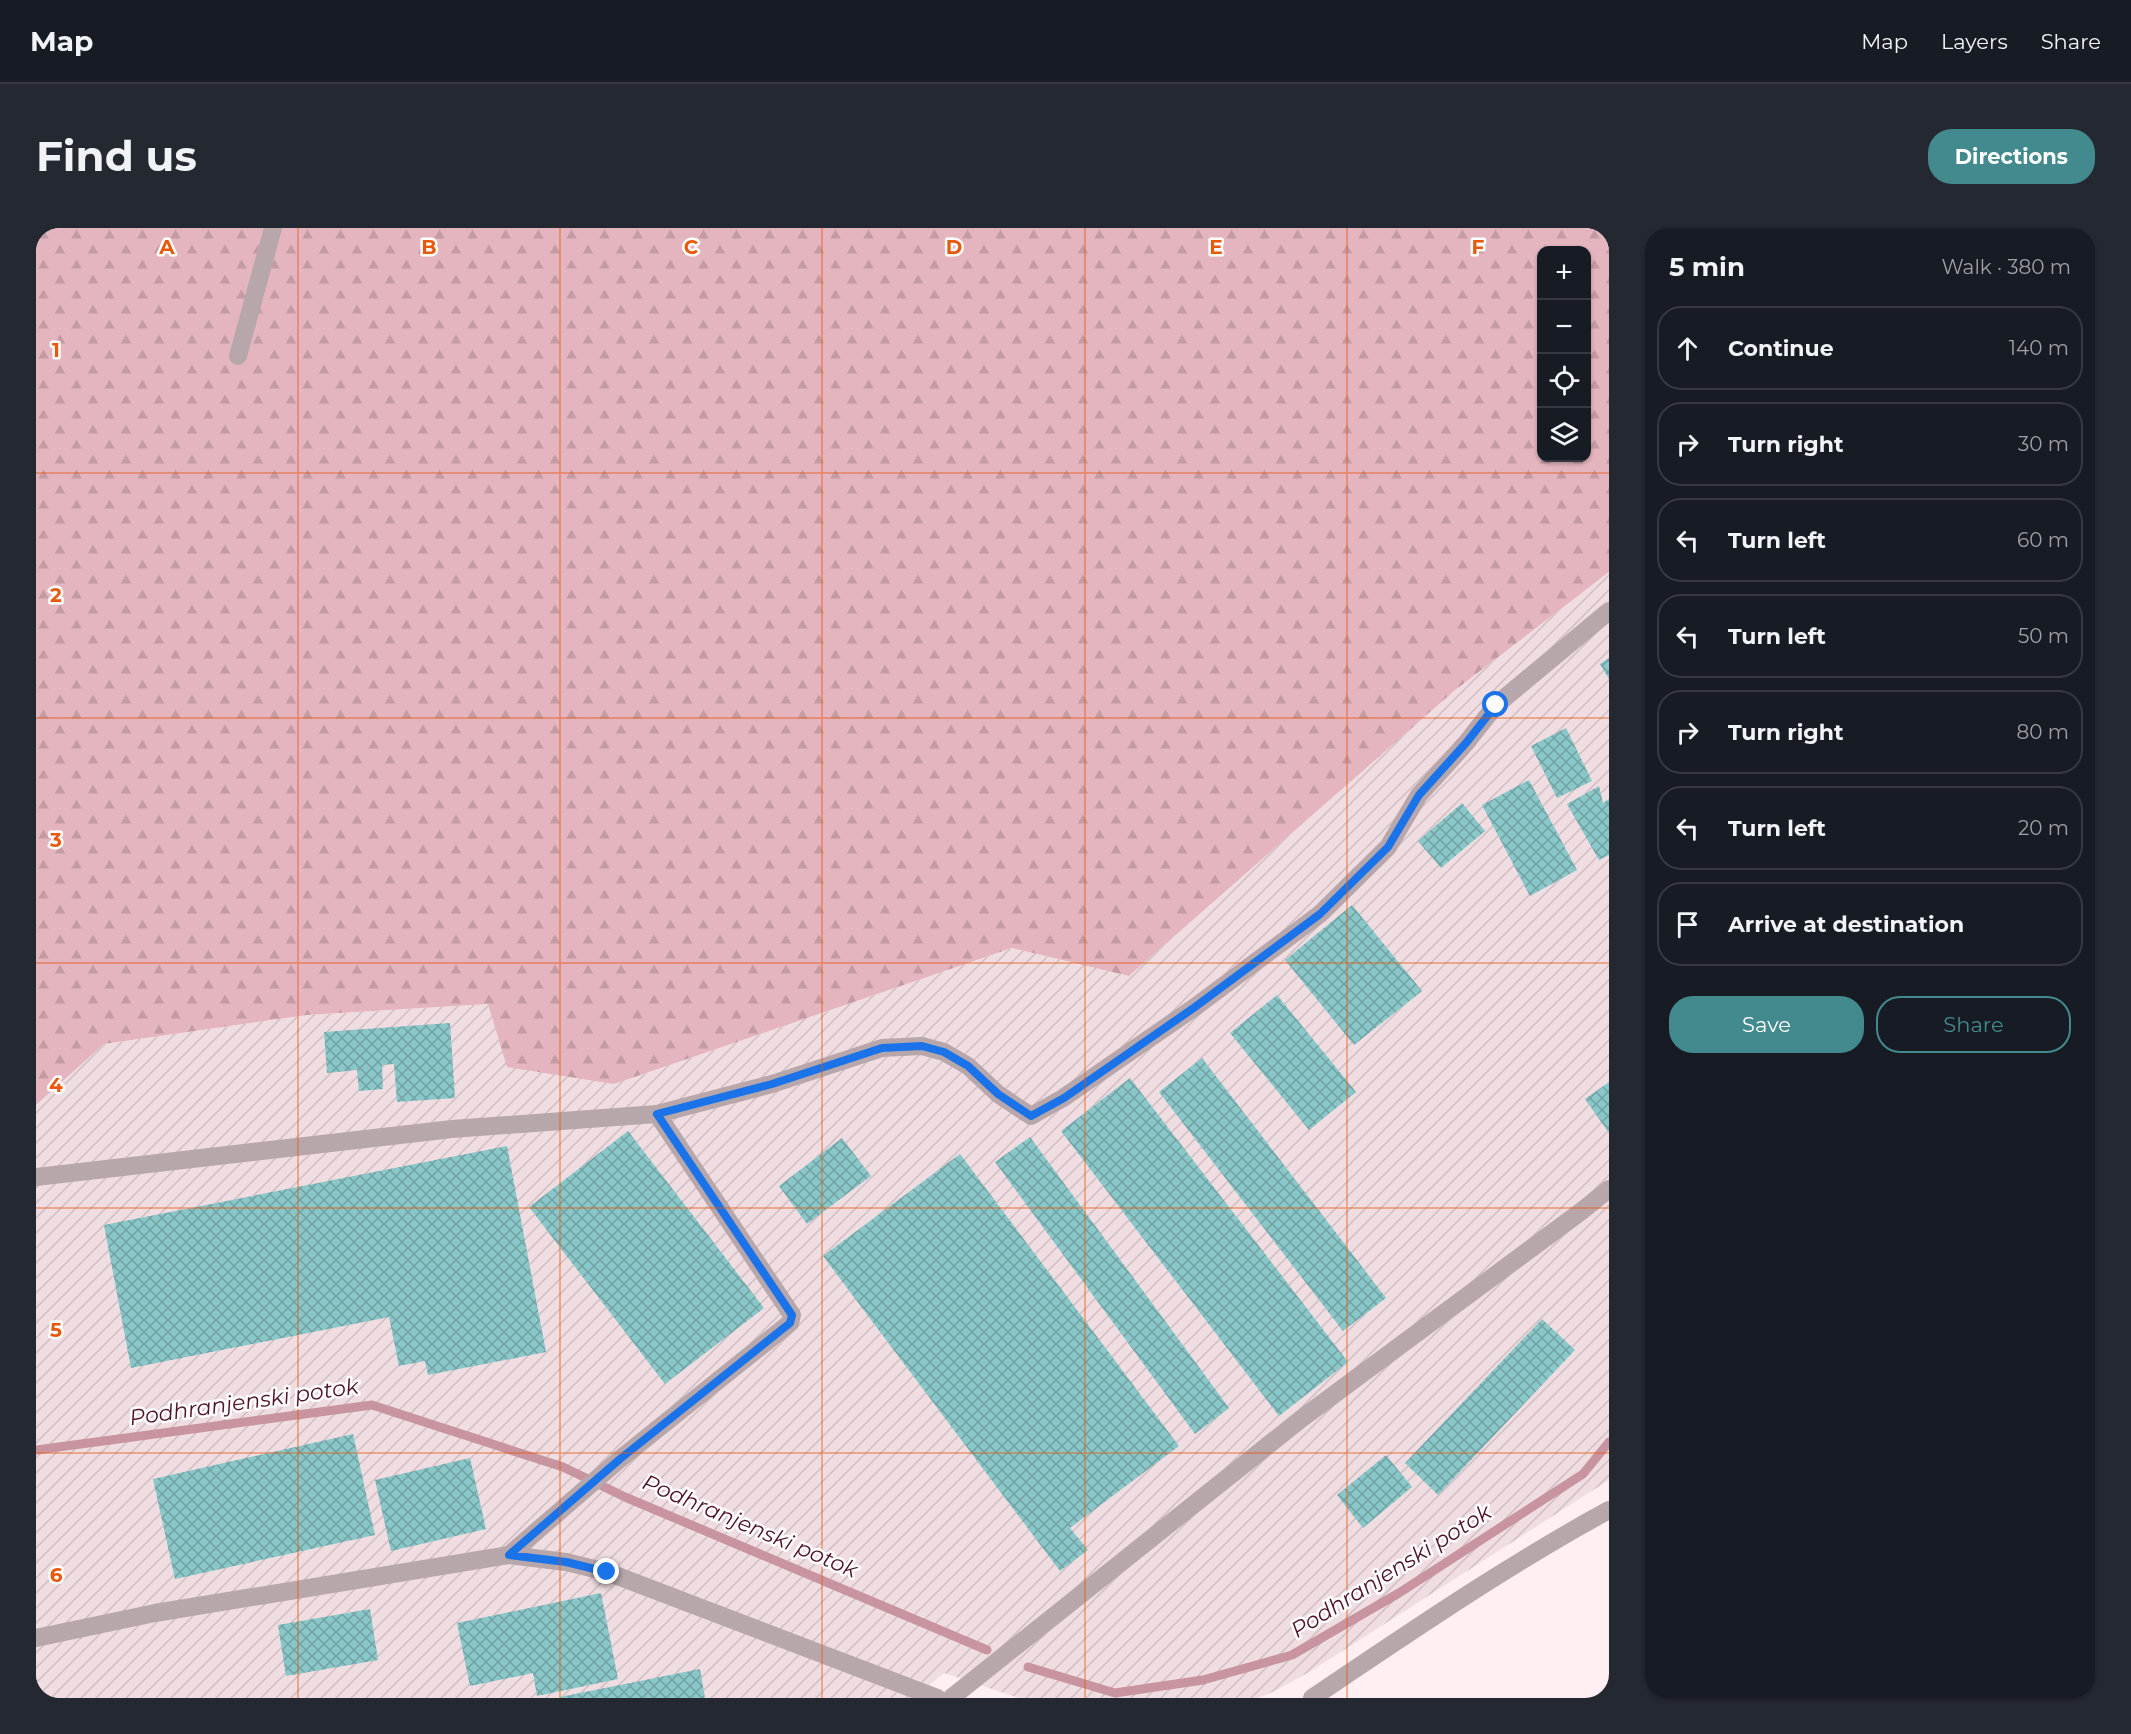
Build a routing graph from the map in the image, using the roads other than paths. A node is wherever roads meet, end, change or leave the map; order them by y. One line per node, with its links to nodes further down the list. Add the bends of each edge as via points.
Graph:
1 (273, 228): 2 (street)
2 (238, 356)
3 (1609, 610): 4 (street, via 1496,705 1419,795 1388,847 1320,914 1195,1007 1064,1098 1031,1116 998,1094 968,1066 944,1052 922,1046 882,1048 772,1084)
4 (657, 1114): 5 (street, via 452,1129); 8 (street, via 792,1315 790,1323 620,1459)
5 (36, 1177)
6 (1609, 1189): 11 (street, via 1301,1419)
7 (1609, 1510): 12 (street)
8 (509, 1555): 9 (street, via 155,1613); 10 (street, via 607,1572)
9 (36, 1638)
10 (937, 1698)
11 (951, 1698)
12 (1312, 1698)

